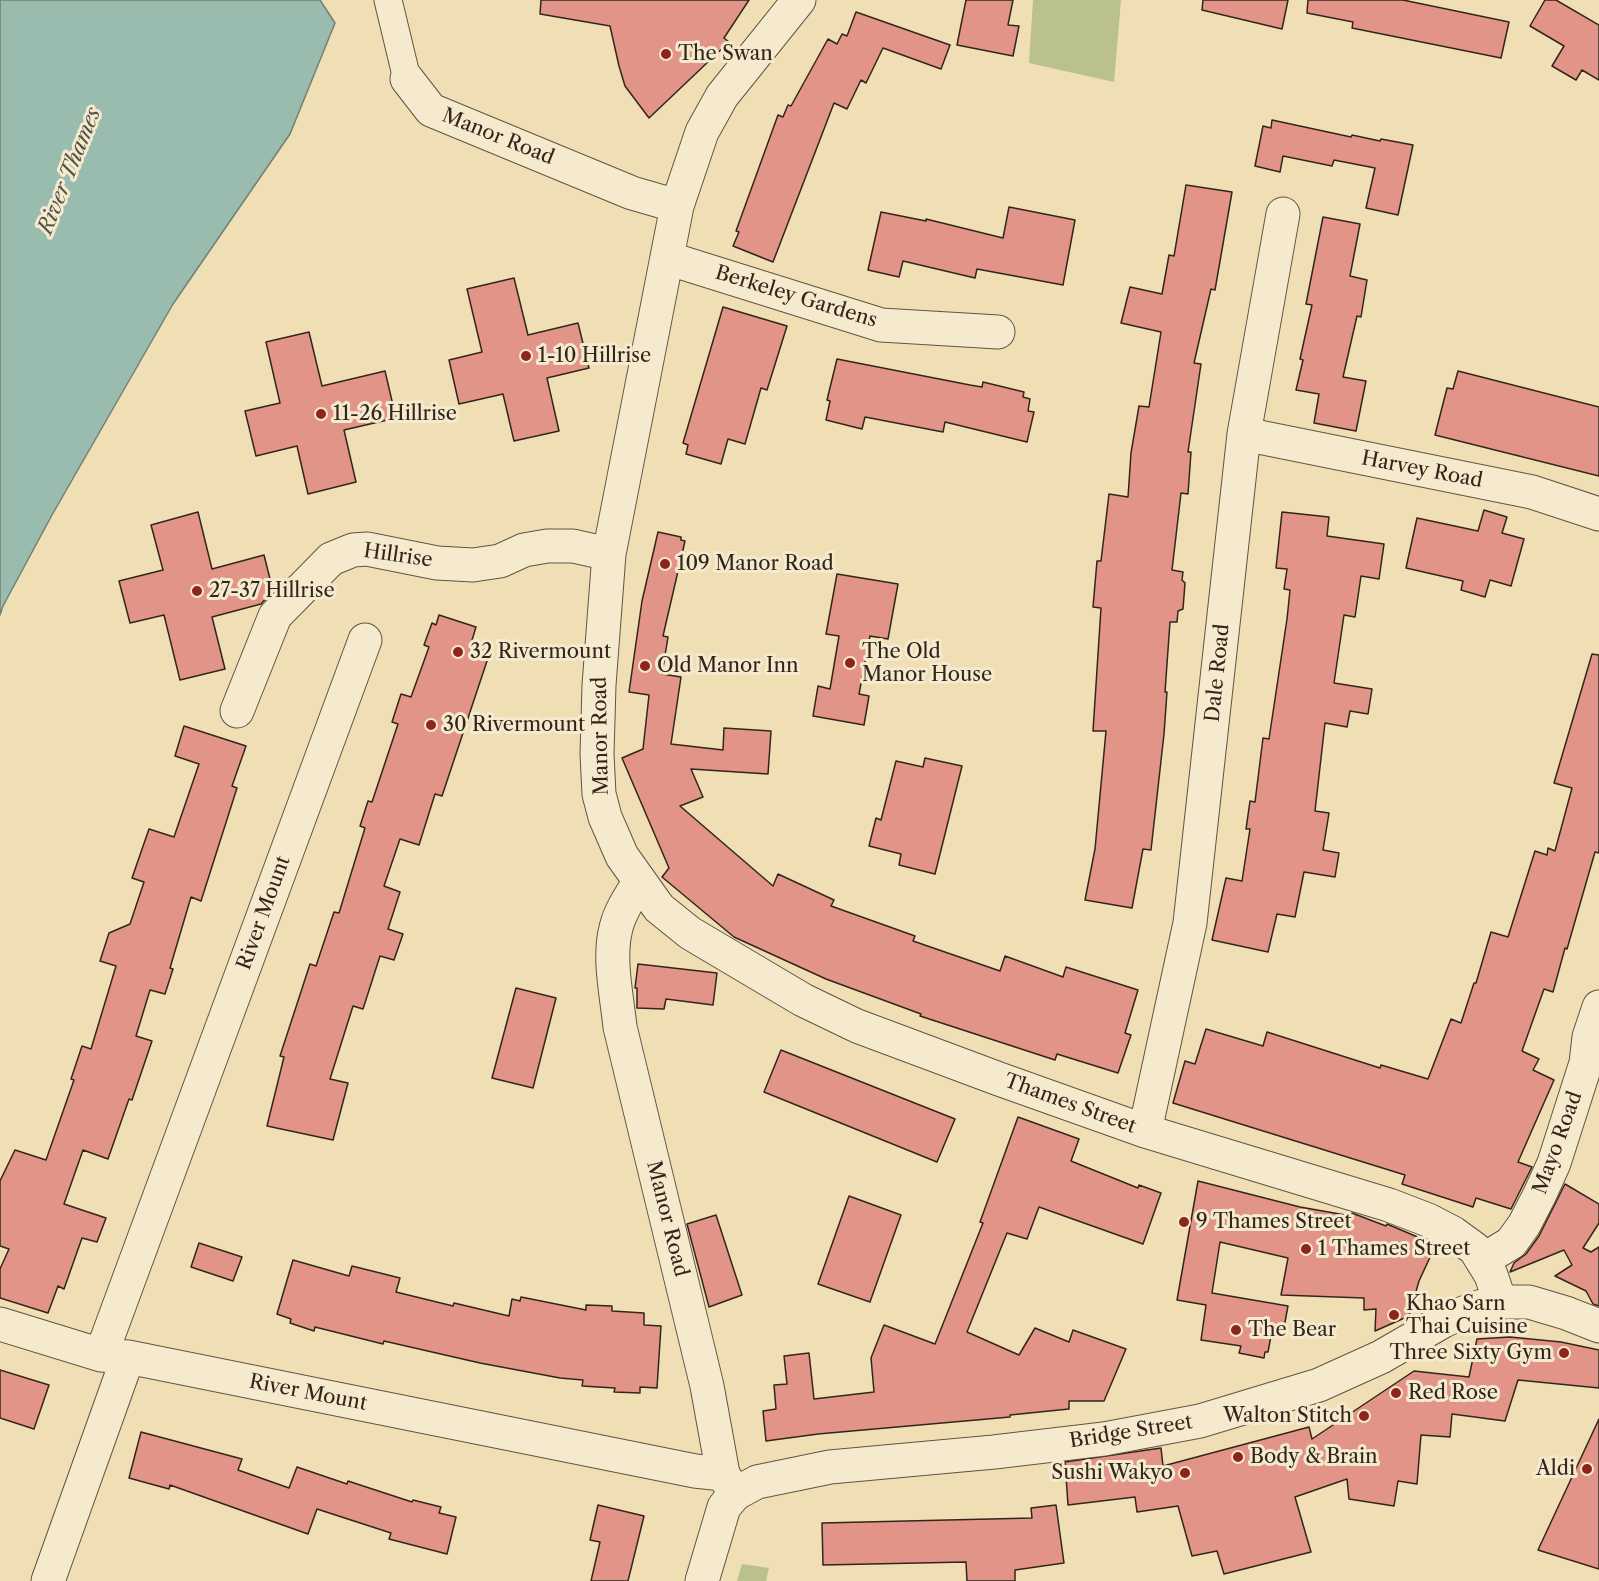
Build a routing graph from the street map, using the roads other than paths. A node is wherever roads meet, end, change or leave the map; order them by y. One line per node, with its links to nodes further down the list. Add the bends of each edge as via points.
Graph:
1 (388, 0): 3 (street, Manor Road)
2 (799, 0): 4 (street, Manor Road, via 722,96 702,132)
3 (407, 80): 4 (street, Manor Road, via 431,110 632,193)
4 (677, 206): 6 (street, Manor Road)
5 (1283, 214): 8 (street, Dale Road)
6 (667, 258): 7 (street, Berkeley Gardens, via 881,324); 10 (street, Manor Road)
7 (998, 332)
8 (1244, 434): 9 (street, Harvey Road, via 1532,492); 15 (street, Dale Road, via 1190,923)
9 (1599, 514)
10 (609, 554): 12 (street, Hillrise, via 573,546 524,550 500,561 473,565 437,563 367,549 331,559 275,616); 13 (street, Manor Road, via 598,685 599,794 612,837)
11 (365, 640): 20 (street, River Mount)
12 (237, 711)
13 (639, 882): 15 (street, Thames Street, via 659,908 690,933 814,1005 857,1026); 21 (street, Manor Road, via 615,930 613,969 620,1027)
14 (1599, 1006): 16 (street, Mayo Road, via 1586,1064 1540,1194 1511,1243)
15 (1144, 1131): 16 (street, Thames Street, via 1409,1212 1459,1236)
16 (1483, 1260): 17 (street, Thames Street)
17 (1500, 1302): 19 (street, Bridge Street, via 1529,1302); 21 (street, Bridge Street, via 1445,1320 1381,1357 1319,1385 1200,1421 1104,1439 830,1467)
18 (0, 1324): 20 (street)
19 (1599, 1326)
20 (114, 1356): 21 (street, River Mount, via 695,1471); 22 (street, River Mount)
21 (729, 1484): 23 (street)
22 (48, 1581)
23 (702, 1581)

